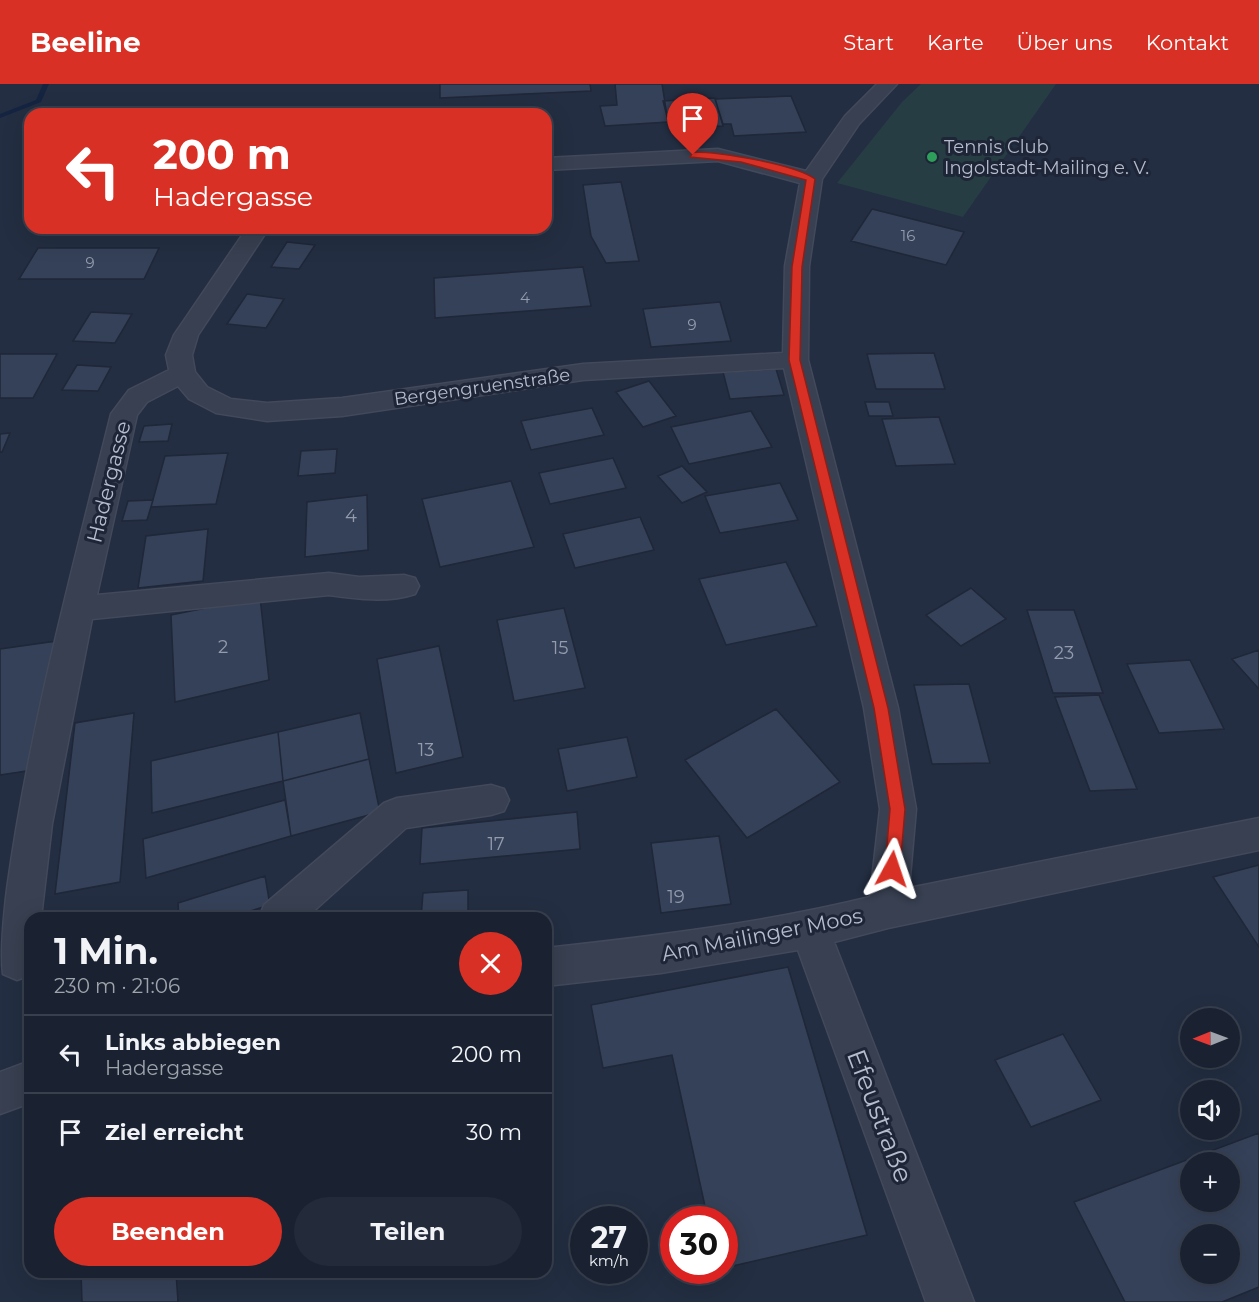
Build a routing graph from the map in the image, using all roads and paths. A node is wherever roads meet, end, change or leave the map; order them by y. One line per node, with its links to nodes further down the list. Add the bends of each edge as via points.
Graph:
1 (888, 84): 3 (street, via 852,120)
2 (552, 164): 3 (street, via 718,155)
3 (811, 179): 5 (street, via 797,267)
4 (254, 234): 6 (street, via 186,334 179,355)
5 (795, 360): 6 (street, Bergengruenstraße, via 583,372 342,407 267,412 225,407 198,393); 11 (street, via 883,720 898,809)
6 (182, 374): 8 (street, Hadergasse, via 138,396 124,414)
7 (405, 586): 8 (street, via 358,588 329,584)
8 (78, 609): 12 (street, Hadergasse, via 34,824)
9 (492, 800): 13 (street, via 398,813)
10 (1259, 834): 11 (street, Am Mailinger Moos)
11 (888, 910): 15 (street, Am Mailinger Moos)
12 (24, 912)
13 (285, 912)
14 (24, 916): 16 (street, Hadergasse)
15 (810, 930): 17 (street, Am Mailinger Moos); 20 (street, Efeustraße)
16 (19, 962)
17 (552, 966)
18 (24, 1084): 19 (street)
19 (0, 1093)
20 (950, 1302)

